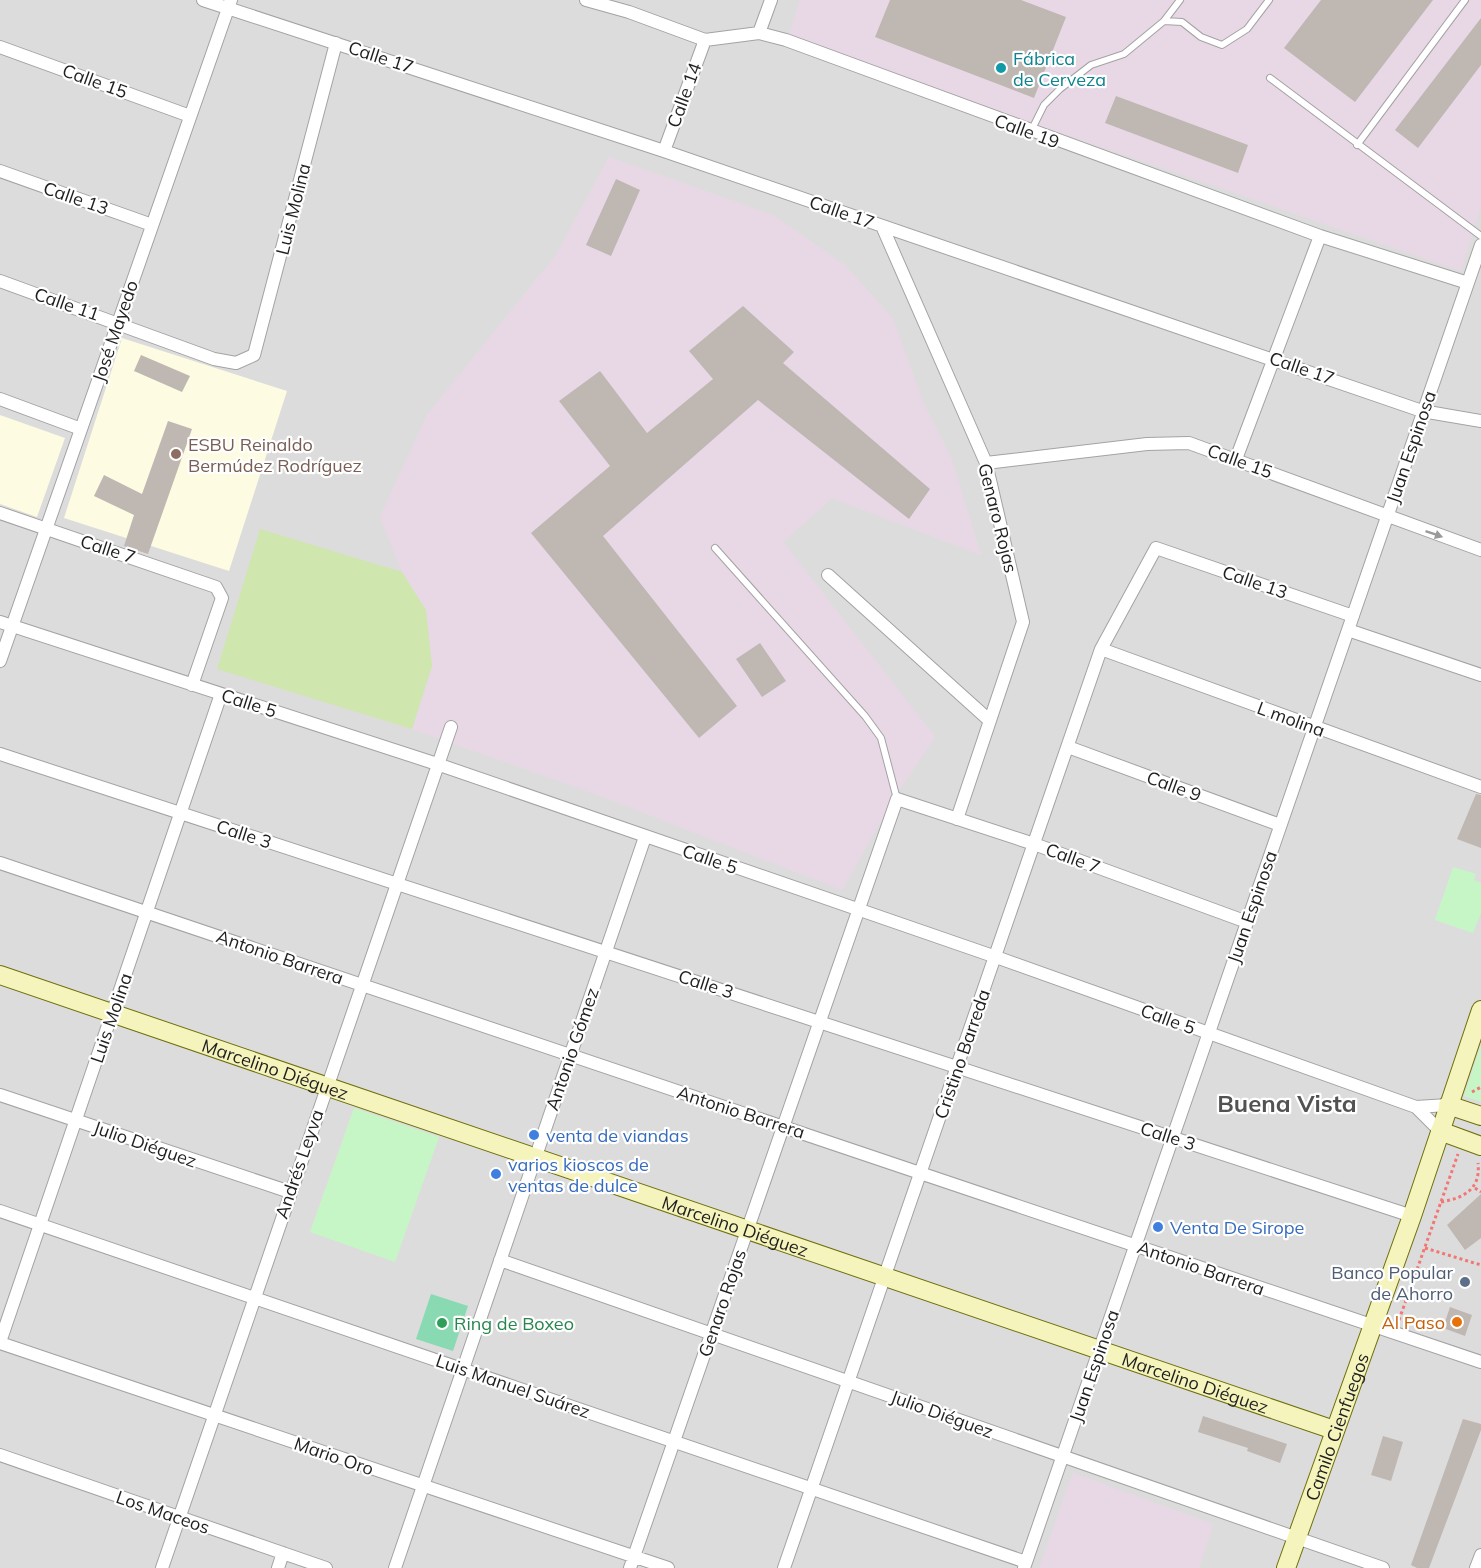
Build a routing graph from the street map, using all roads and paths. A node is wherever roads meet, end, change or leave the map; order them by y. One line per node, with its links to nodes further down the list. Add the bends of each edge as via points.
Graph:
1 (203, 0): 7 (street, Calle 17)
2 (585, 0): 10 (street, Calle 19)
3 (771, 0): 9 (street)
4 (1180, 0): 8 (lane)
5 (1269, 0): 8 (lane, via 1247,29 1222,45 1201,37 1182,22)
6 (1465, 0): 16 (lane)
7 (229, 4): 11 (street, Calle 17); 14 (street, José Mayedo)
8 (1164, 21): 15 (lane, via 1124,54 1091,65 1060,89 1044,105)
9 (759, 33): 10 (street, Calle 19); 15 (street, Calle 19)
10 (705, 40): 17 (street, Calle 14)
11 (336, 43): 17 (street, Calle 17); 28 (street, Luis Molina, via 254,355)
12 (0, 47): 14 (street, Calle 15)
13 (1270, 78): 16 (lane)
14 (190, 116): 19 (street, José Mayedo)
15 (1031, 132): 21 (street, Calle 19)
16 (1357, 144): 22 (lane)
17 (664, 151): 20 (street, Calle 17)
18 (0, 171): 19 (street, Calle 13)
19 (152, 225): 26 (street, José Mayedo)
20 (882, 226): 27 (street, Calle 17); 34 (street, Genaro Rojas)
21 (1320, 236): 25 (street, Calle 19); 27 (street)
22 (1481, 236)
23 (1481, 245): 25 (street, Juan Espinosa)
24 (0, 281): 26 (street, Calle 11)
25 (1468, 283): 30 (street, Juan Espinosa)
26 (118, 322): 28 (street, Calle 11, via 214,359); 32 (street, José Mayedo)
27 (1274, 358): 30 (street, Calle 17); 33 (street)
28 (236, 363)
29 (0, 399): 32 (street)
30 (1422, 411): 31 (street, Calle 17); 36 (street, Juan Espinosa)
31 (1481, 422)
32 (81, 429): 37 (street, José Mayedo)
33 (1236, 459): 34 (street, Calle 15, via 1189,444 1147,444); 36 (street, Calle 15)
34 (986, 463): 50 (street, Genaro Rojas, via 1023,621)
35 (0, 513): 37 (street, Calle 7)
36 (1387, 518): 40 (street, Calle 15, one-way to 40); 42 (street, Juan Espinosa)
37 (46, 529): 43 (street, José Mayedo); 48 (street, Calle 7, via 216,587 222,598)
38 (715, 548): 57 (lane, via 866,716 881,738)
39 (1156, 549): 42 (street, Calle 13); 45 (street, Cristino Barreda)
40 (1481, 550)
41 (828, 575): 50 (street)
42 (1353, 616): 44 (street, Juan Espinosa)
43 (6, 624): 46 (street, José Mayedo); 48 (street, Calle 5)
44 (1348, 630): 47 (street); 52 (street, Juan Espinosa)
45 (1101, 650): 52 (street, L molina); 53 (street, Cristino Barreda)
46 (0, 661)
47 (1481, 675)
48 (192, 686): 49 (street, Calle 5)
49 (221, 694): 55 (street, Calle 5); 58 (street, Luis Molina)
50 (990, 721): 59 (street, Genaro Rojas)
51 (451, 727): 55 (street, Andrés Leyva)
52 (1314, 727): 56 (street, L molina); 60 (street, Juan Espinosa)
53 (1068, 747): 60 (street, Calle 9); 62 (street, Cristino Barreda)
54 (0, 754): 58 (street, Calle 3)
55 (437, 764): 61 (street, Calle 5); 64 (street, Andrés Leyva)
56 (1481, 787)
57 (897, 800): 59 (street, Calle 7); 65 (street, Genaro Rojas)
58 (182, 813): 64 (street, Calle 3); 66 (street, Luis Molina)
59 (957, 819): 62 (street, Calle 7)
60 (1280, 825): 67 (street, Juan Espinosa)
61 (645, 837): 65 (street, Calle 5); 68 (street, Antonio Gómez)
62 (1034, 844): 67 (street, Calle 7); 69 (street, Cristino Barreda)
63 (0, 862): 66 (street, Antonio Barrera)
64 (395, 884): 68 (street, Calle 3); 71 (street, Andrés Leyva)
65 (859, 910): 69 (street, Calle 5); 74 (street, Genaro Rojas)
66 (147, 913): 71 (street, Antonio Barrera); 73 (street, Luis Molina)
67 (1247, 922): 75 (street, Juan Espinosa)
68 (605, 952): 74 (street, Calle 3); 76 (street, Antonio Gómez)
69 (996, 957): 75 (street, Calle 5); 77 (street, Cristino Barreda)
70 (0, 975): 73 (street, Marcelino Diéguez)
71 (361, 984): 76 (street, Antonio Barrera); 78 (street, Andrés Leyva)
72 (1481, 1011): 81 (street, Camilo Cienfuegos)
73 (112, 1014): 78 (street, Marcelino Diéguez); 83 (street, Luis Molina)
74 (820, 1020): 77 (street, Calle 3); 84 (street, Genaro Rojas)
75 (1209, 1034): 80 (street, Calle 5); 85 (street, Juan Espinosa)
76 (570, 1055): 84 (street, Antonio Barrera); 87 (street, Antonio Gómez)
77 (957, 1066): 85 (street, Calle 3); 89 (street, Cristino Barreda)
78 (325, 1086): 87 (street, Marcelino Diéguez); 91 (street, Andrés Leyva)
79 (0, 1095): 83 (street, Julio Diéguez)
80 (1416, 1107): 81 (street, Calle 5); 81 (street, Calle 5)
81 (1444, 1116): 82 (street); 86 (street); 95 (street, Camilo Cienfuegos)
82 (1481, 1116)
83 (76, 1120): 91 (street, Julio Diéguez); 96 (street, Luis Molina)
84 (783, 1126): 89 (street, Antonio Barrera); 97 (street, Genaro Rojas)
85 (1172, 1138): 95 (street, Calle 3); 98 (street, Juan Espinosa)
86 (1474, 1153): 88 (path); 90 (path, via 1479,1178); 93 (path, via 1459,1151)
87 (535, 1158): 97 (street, Marcelino Diéguez); 100 (street, Antonio Gómez)
88 (1481, 1158)
89 (921, 1172): 98 (street, Antonio Barrera); 102 (street, Cristino Barreda)
90 (1475, 1188): 92 (path); 93 (path, via 1467,1195)
91 (290, 1192): 103 (street, Andrés Leyva)
92 (1481, 1192)
93 (1441, 1202): 99 (path)
94 (0, 1211): 96 (street, Luis Manuel Suárez)
95 (1412, 1216): 104 (street, Camilo Cienfuegos)
96 (40, 1225): 103 (street, Luis Manuel Suárez); 107 (street, Luis Molina)
97 (747, 1230): 102 (street, Marcelino Diéguez); 106 (street, Genaro Rojas)
98 (1135, 1246): 104 (street, Antonio Barrera); 108 (street, Juan Espinosa)
99 (1425, 1248): 101 (path); 105 (path)
100 (500, 1260): 106 (street, Julio Diéguez); 110 (street, Antonio Gómez)
101 (1481, 1265)
102 (885, 1276): 108 (street, Marcelino Diéguez); 111 (street, Cristino Barreda)
103 (254, 1298): 110 (street, Luis Manuel Suárez); 112 (street, Andrés Leyva)
104 (1371, 1325): 105 (street, Antonio Barrera); 113 (street, Camilo Cienfuegos)
105 (1394, 1333): 109 (street, Antonio Barrera)
106 (711, 1334): 111 (street, Julio Diéguez); 114 (street, Genaro Rojas)
107 (0, 1342): 112 (street, Mario Oro)
108 (1099, 1350): 113 (street, Marcelino Diéguez); 116 (street, Juan Espinosa)
109 (1481, 1362)
110 (463, 1369): 114 (street, Luis Manuel Suárez); 117 (street, Antonio Gómez)
111 (849, 1380): 116 (street, Julio Diéguez); 118 (street, Cristino Barreda)
112 (214, 1416): 117 (street, Mario Oro); 119 (street, Andrés Leyva)
113 (1334, 1430): 120 (street, Camilo Cienfuegos)
114 (674, 1441): 118 (street, Luis Manuel Suárez); 123 (street, Genaro Rojas)
115 (0, 1455): 119 (street, Los Maceos)
116 (1062, 1457): 120 (street, Julio Diéguez); 124 (street, Juan Espinosa)
117 (423, 1486): 123 (street, Mario Oro); 128 (street, Antonio Gómez)
118 (812, 1488): 124 (street, Luis Manuel Suárez); 130 (street, Cristino Barreda)
119 (179, 1517): 121 (street, Los Maceos); 125 (street, Andrés Leyva)
120 (1296, 1538): 131 (street, Camilo Cienfuegos); 132 (street, Julio Diéguez)
121 (283, 1553): 126 (street); 127 (street, Los Maceos)
122 (1481, 1555): 133 (street)
123 (632, 1562): 129 (street, Mario Oro)
124 (1025, 1565)
125 (162, 1568)
126 (278, 1568)
127 (326, 1568)
128 (395, 1568)
129 (668, 1568)
130 (784, 1568)
131 (1286, 1568)
132 (1383, 1568)
133 (1476, 1568)

